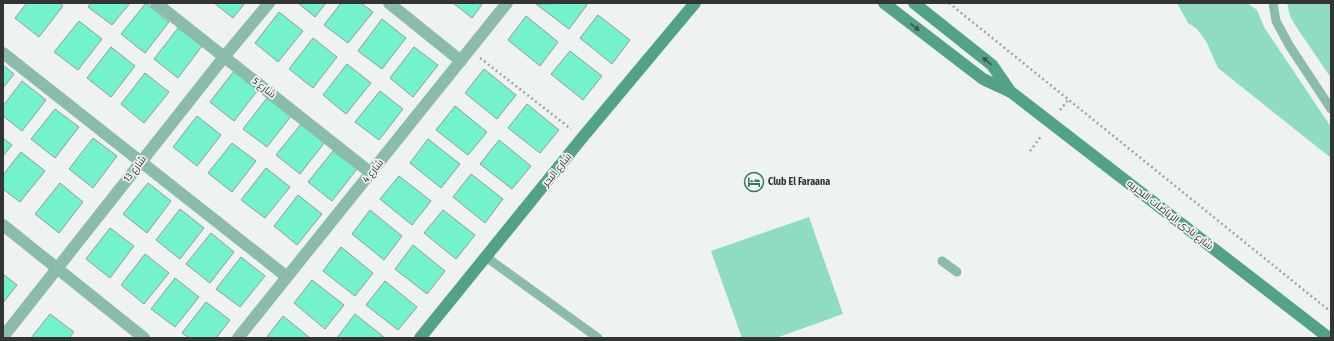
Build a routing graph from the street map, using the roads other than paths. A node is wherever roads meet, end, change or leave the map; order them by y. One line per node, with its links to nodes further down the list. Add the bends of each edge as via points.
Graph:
1 (156, 3): 12 (street, شارع 5)
2 (269, 3): 12 (street, شارع 13)
3 (389, 3): 13 (street)
4 (507, 3): 13 (street, شارع 4)
5 (695, 3): 19 (main road, شارع البحر)
6 (884, 3): 14 (main road, شارع نادى الرياضات البحريه, one-way to 14, via 983,79)
7 (914, 3): 10 (main road, شارع نادى الرياضات البحريه)
8 (918, 3): 10 (main road)
9 (1273, 3): 15 (lane, via 1276,21 1289,46)
10 (927, 14): 14 (main road, شارع نادى الرياضات البحريه, one-way to 10, via 992,65)
11 (3, 53): 16 (street)
12 (224, 57): 16 (street, شارع 13); 17 (street, شارع 5)
13 (461, 61): 17 (street, شارع 4)
14 (1011, 92): 29 (main road, شارع نادى الرياضات البحريه)
15 (1331, 110)
16 (141, 162): 21 (street, شارع 13); 23 (street)
17 (371, 173): 23 (street, شارع 4)
18 (3, 225): 21 (street)
19 (486, 257): 27 (main road, شارع البحر); 28 (lane)
20 (942, 261): 22 (lane)
21 (57, 268): 24 (street, شارع 13); 25 (street)
22 (957, 272)
23 (287, 277): 26 (street, شارع 4)
24 (3, 337)
25 (144, 338)
26 (238, 338)
27 (420, 338)
28 (598, 338)
29 (1329, 338)

